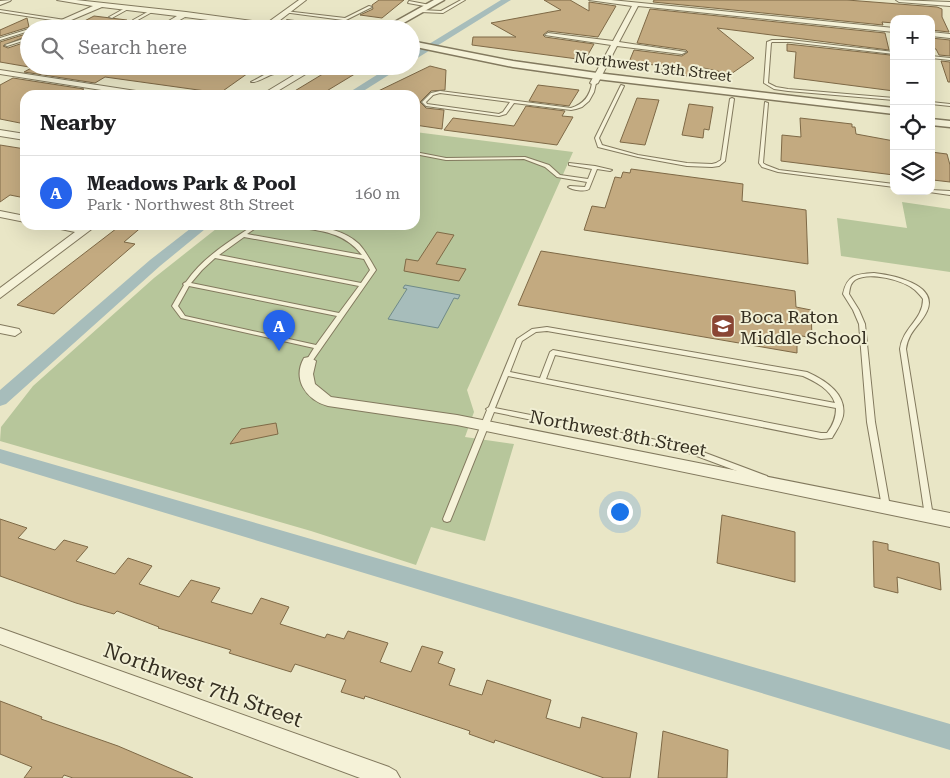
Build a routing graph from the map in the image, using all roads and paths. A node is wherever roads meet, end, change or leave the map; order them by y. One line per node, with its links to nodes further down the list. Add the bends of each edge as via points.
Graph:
1 (8, 0): 12 (street)
2 (60, 0): 9 (street)
3 (303, 0): 23 (street)
4 (440, 0): 15 (street)
5 (463, 0): 22 (lane, via 442,12)
6 (592, 0): 16 (street)
7 (900, 0): 14 (street)
8 (110, 1): 9 (street); 13 (street)
9 (103, 2): 18 (street); 29 (street)
10 (409, 2): 15 (lane)
11 (708, 2): 24 (street)
12 (0, 3)
13 (140, 4): 18 (street); 19 (street)
14 (950, 4)
15 (430, 6): 22 (street)
16 (634, 6): 24 (street); 42 (street)
17 (370, 7): 27 (lane)
18 (130, 8): 21 (street); 26 (lane)
19 (192, 10): 25 (street); 33 (street)
20 (0, 11): 28 (lane)
21 (152, 11): 25 (street); 30 (lane)
22 (421, 11): 34 (street)
23 (284, 12): 27 (lane); 33 (street)
24 (706, 12): 35 (street)
25 (183, 15): 31 (street); 32 (street)
26 (111, 17)
27 (345, 19)
28 (39, 20)
29 (74, 20)
30 (135, 20)
31 (174, 20)
32 (228, 20)
33 (273, 20)
34 (404, 20)
35 (890, 30)
36 (20, 33): 40 (lane)
37 (935, 34): 39 (street)
38 (548, 35): 42 (street)
39 (950, 36)
40 (0, 39)
41 (20, 41): 43 (lane)
42 (615, 44): 45 (street); 52 (street)
43 (7, 45)
44 (420, 48): 52 (street, Northwest 13th Street, via 516,71)
45 (682, 52)
46 (890, 52): 58 (lane, via 790,40 772,41 769,42 766,76 768,84 779,89)
47 (935, 57): 48 (lane)
48 (950, 58)
49 (0, 72): 55 (street)
50 (265, 75): 53 (lane)
51 (299, 75): 56 (street)
52 (596, 79): 54 (street, Northwest 13th Street); 59 (lane, via 593,92 580,107); 63 (street, Northwest 13th Street)
53 (253, 82)
54 (622, 86): 57 (street, Northwest 13th Street); 57 (lane, via 597,138 600,146 693,165 710,166 723,160)
55 (117, 90)
56 (273, 90)
57 (732, 99): 60 (street, Northwest 13th Street)
58 (890, 99)
59 (513, 102): 59 (lane, via 440,92 432,94 424,102 426,105 499,115 505,113)
60 (766, 103): 66 (street, Northwest 13th Street); 76 (lane, via 761,163 764,166 778,171)
61 (935, 104): 62 (lane)
62 (949, 106)
63 (890, 110)
64 (935, 115): 65 (street)
65 (950, 117)
66 (890, 118)
67 (935, 122): 68 (street)
68 (950, 124)
69 (0, 132): 70 (street)
70 (20, 136)
71 (420, 154): 75 (lane, via 446,159 524,158 547,166 559,176)
72 (571, 164): 73 (lane)
73 (595, 167): 74 (lane); 75 (lane)
74 (610, 170)
75 (590, 181): 77 (lane, via 587,189)
76 (890, 185)
77 (570, 187)
78 (935, 191): 79 (lane)
79 (950, 193)
80 (0, 214): 81 (street)
81 (20, 218)
82 (85, 230): 90 (street)
83 (250, 230): 85 (lane)
84 (322, 230): 87 (lane, via 344,234)
85 (242, 236): 86 (lane); 87 (lane)
86 (213, 256): 88 (lane); 89 (lane)
87 (368, 258): 89 (lane, via 373,270)
88 (186, 284): 91 (lane); 94 (lane, via 175,306 183,317)
89 (362, 285): 91 (lane)
90 (0, 294)
91 (341, 315): 94 (lane)
92 (0, 328): 93 (street)
93 (15, 332)
94 (318, 347): 95 (lane)
95 (309, 361): 100 (street, Northwest 8th Street, via 306,383 318,397 328,401)
96 (505, 373): 97 (lane); 98 (lane, via 519,340 534,330 547,329 805,374 822,380 833,390); 99 (lane)
97 (542, 381): 98 (lane, via 552,352); 98 (lane, via 821,436 829,436 834,430)
98 (839, 406)
99 (490, 410): 100 (lane); 101 (lane, via 686,449)
100 (483, 425): 101 (street, Northwest 8th Street); 104 (lane)
101 (788, 487): 102 (street, Northwest 8th Street)
102 (886, 507): 103 (street, Northwest 8th Street); 103 (lane, via 871,422 862,324 846,294 848,282 863,276 903,281 915,287 926,299 924,312 903,339 903,349)
103 (929, 516): 105 (street, Northwest 8th Street)
104 (447, 519)
105 (950, 520)
106 (0, 636): 107 (street, Northwest 7th Street)
107 (389, 778)

